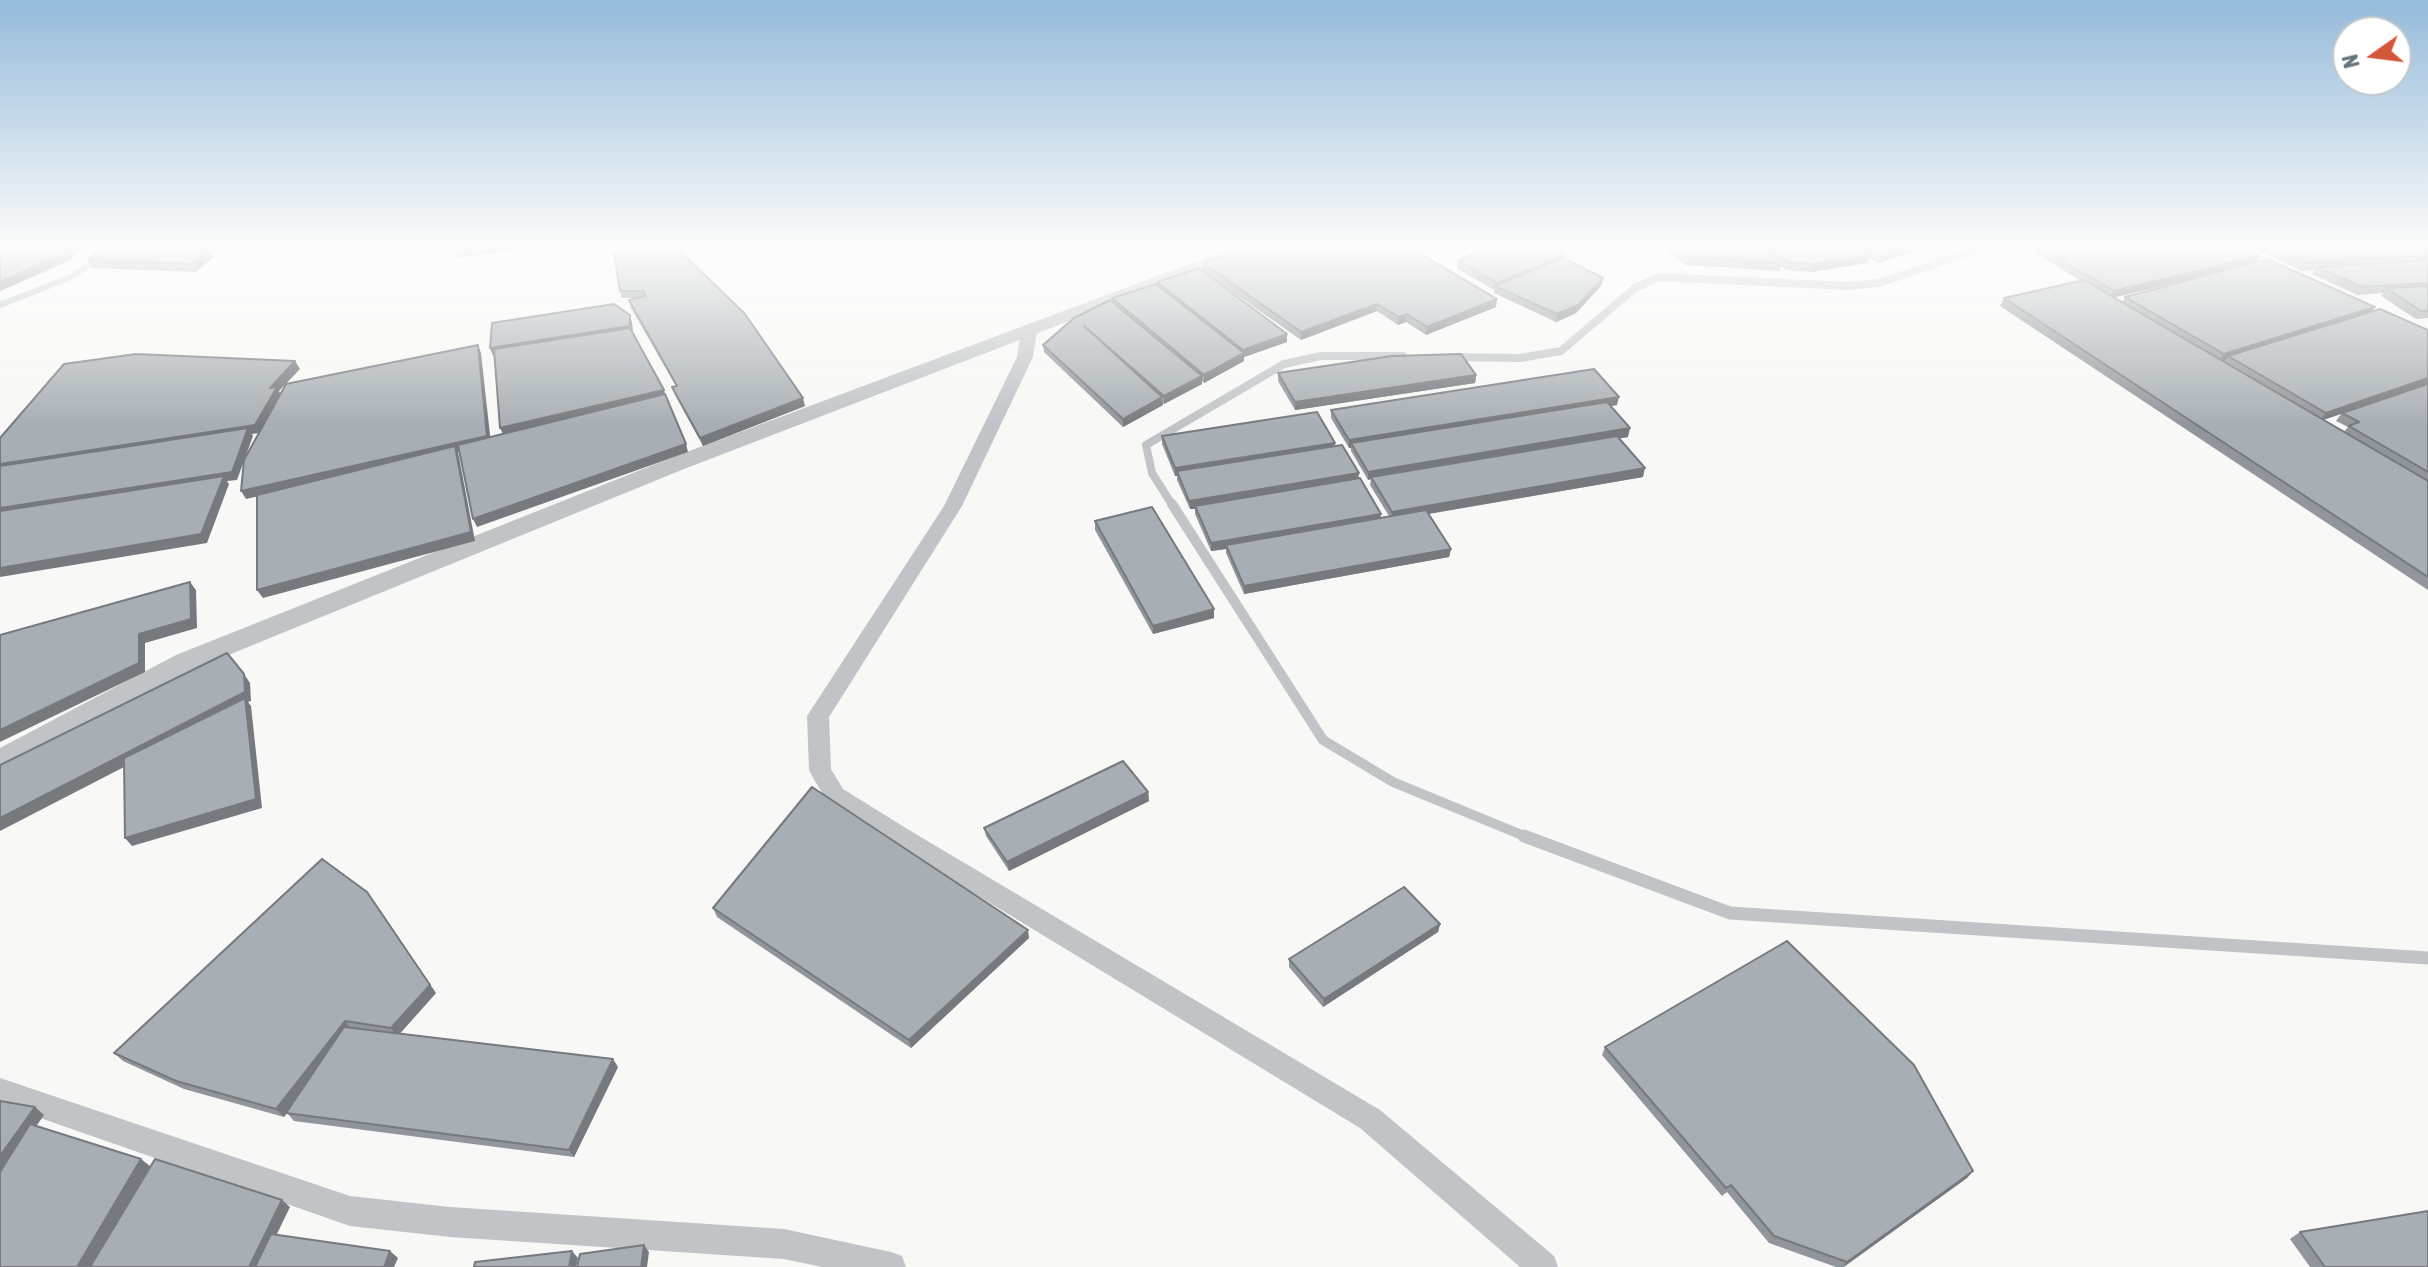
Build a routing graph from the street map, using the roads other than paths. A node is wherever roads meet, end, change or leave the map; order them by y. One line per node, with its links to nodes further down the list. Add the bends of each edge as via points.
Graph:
1 (1093, 307): 3 (street)
2 (1613, 307): 5 (lane, via 1561,351 1520,358)
3 (1029, 331): 6 (street, via 676,464 185,662); 10 (street, via 1025,357 953,506 818,716 820,770 835,795 901,837 1370,1119)
4 (1407, 356): 7 (lane, via 1321,356 1284,364 1146,445 1152,473 1323,740 1393,782 1591,864 1730,913)
5 (1435, 357)
6 (0, 761)
7 (2428, 958)
8 (0, 1091): 9 (street, via 350,1211 784,1244)
9 (891, 1267)
10 (1543, 1267)

